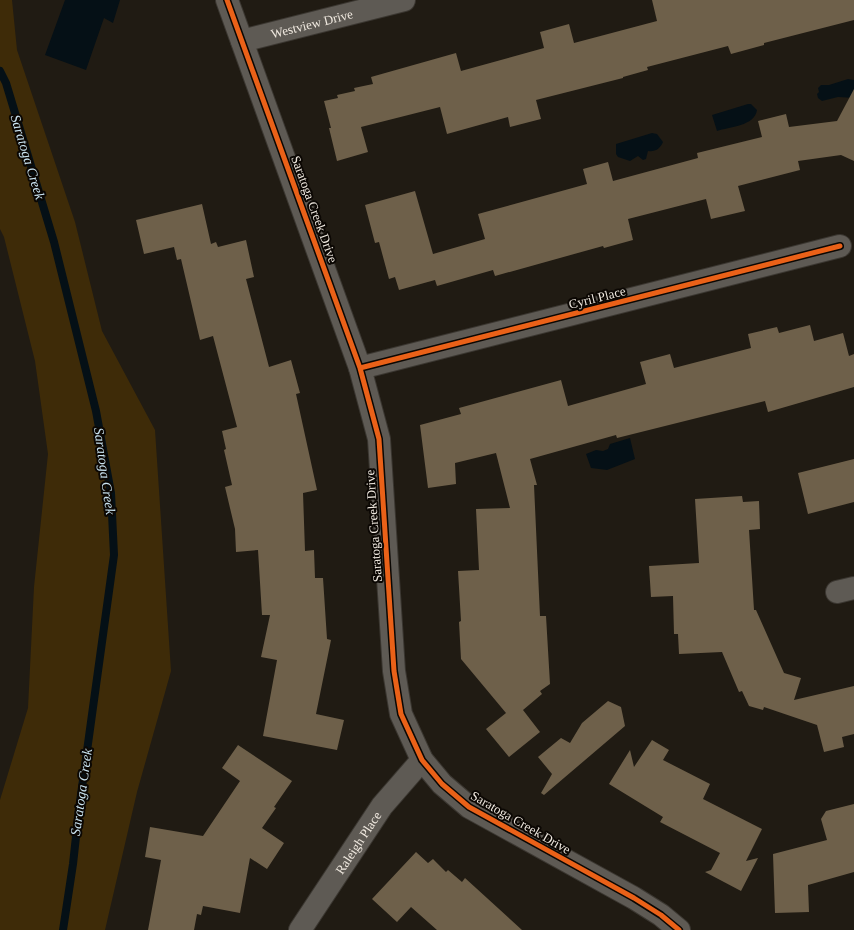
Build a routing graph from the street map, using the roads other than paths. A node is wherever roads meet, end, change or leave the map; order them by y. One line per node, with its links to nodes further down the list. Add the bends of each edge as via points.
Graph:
1 (226, 0): 3 (street, Saratoga Creek Drive)
2 (404, 0): 3 (street, Westview Drive)
3 (242, 41): 5 (street, Saratoga Creek Drive)
4 (840, 246): 5 (street, Cyril Place)
5 (360, 368): 6 (street, Saratoga Creek Drive, via 378,439 401,714)
6 (422, 760): 7 (street, Raleigh Place, via 382,806); 8 (street, Saratoga Creek Drive, via 442,784 469,807 634,898)
7 (300, 930)
8 (679, 930)

